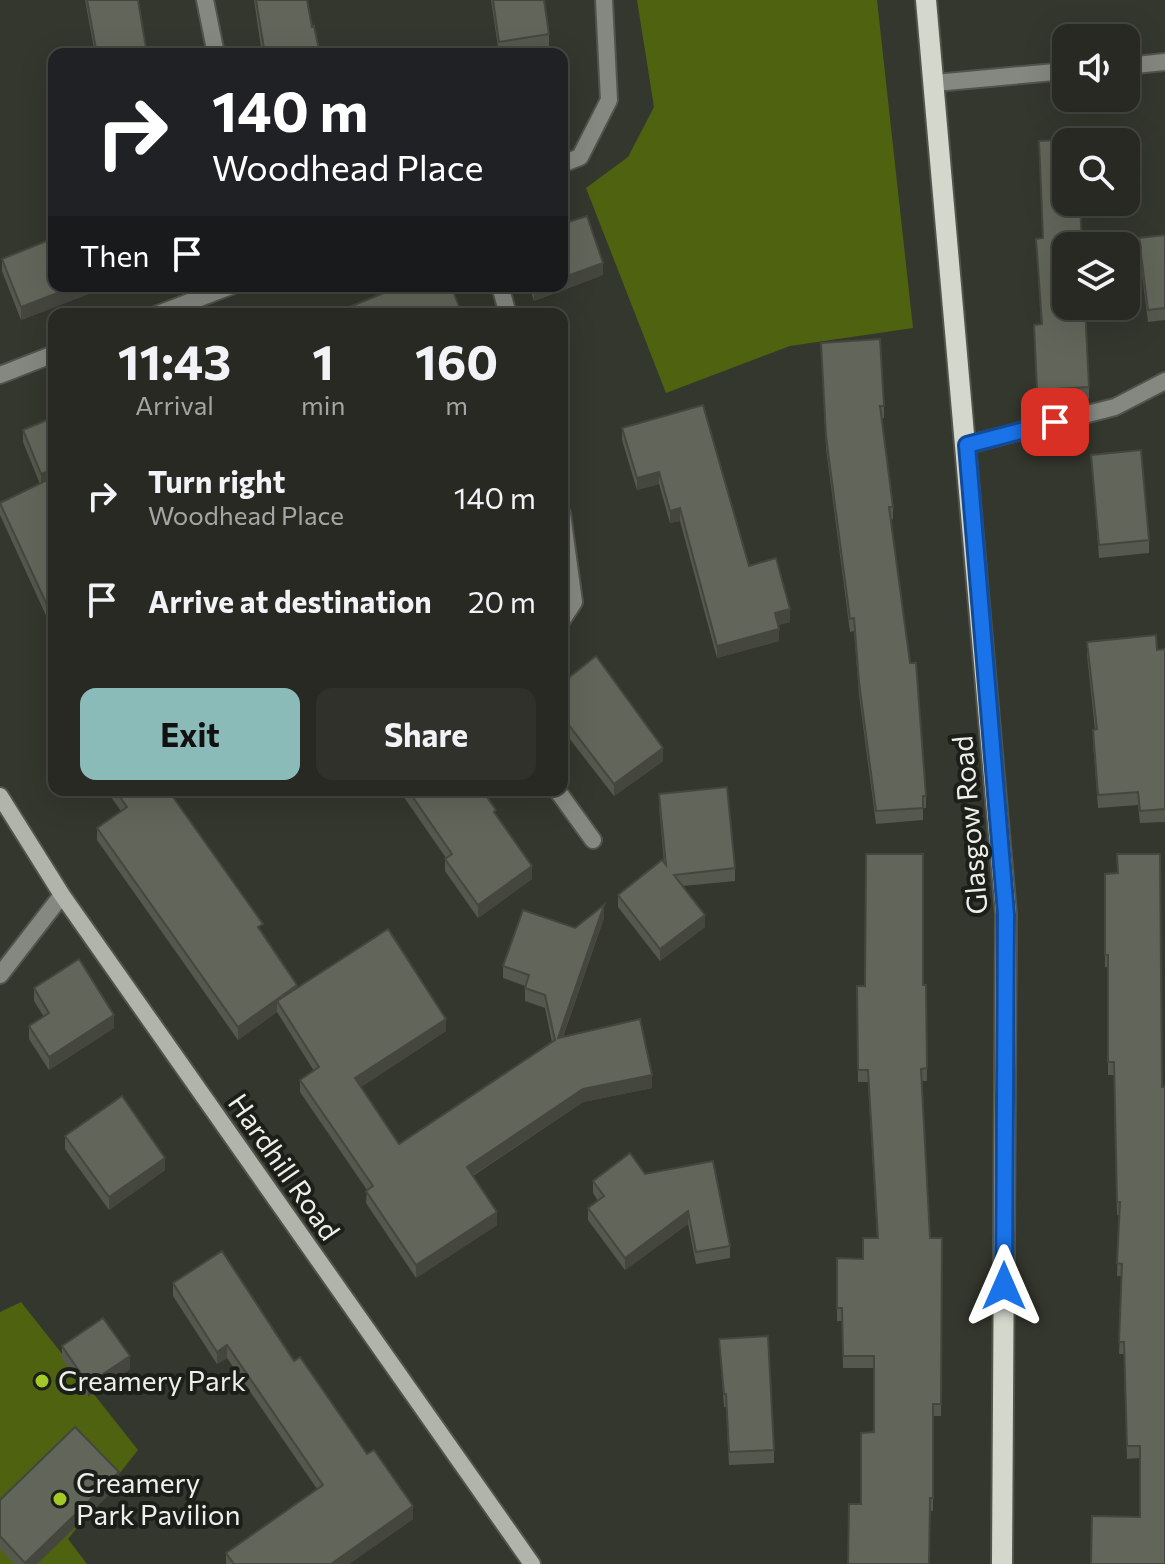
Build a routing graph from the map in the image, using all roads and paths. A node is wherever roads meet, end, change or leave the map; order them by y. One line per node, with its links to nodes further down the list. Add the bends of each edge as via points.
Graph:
1 (205, 0): 4 (street)
2 (604, 0): 9 (street, via 609,100 580,157)
3 (926, 0): 8 (main road, Glasgow Road)
4 (215, 48)
5 (1165, 62): 6 (street)
6 (1140, 65)
7 (1052, 72): 8 (street)
8 (935, 83): 15 (main road, Glasgow Road)
9 (568, 162)
10 (215, 292): 11 (street)
11 (174, 308)
12 (48, 356): 13 (street)
13 (0, 375)
14 (1165, 381): 15 (street, via 1115,407)
15 (967, 445): 24 (main road, Glasgow Road, via 1006,914)
16 (568, 558): 17 (street, via 574,602)
17 (568, 611)
18 (0, 796): 21 (main road, Hardhill Road)
19 (561, 796): 20 (street)
20 (593, 840)
21 (62, 895): 22 (street); 23 (main road, Hardhill Road)
22 (0, 975)
23 (532, 1564)
24 (1002, 1564)

